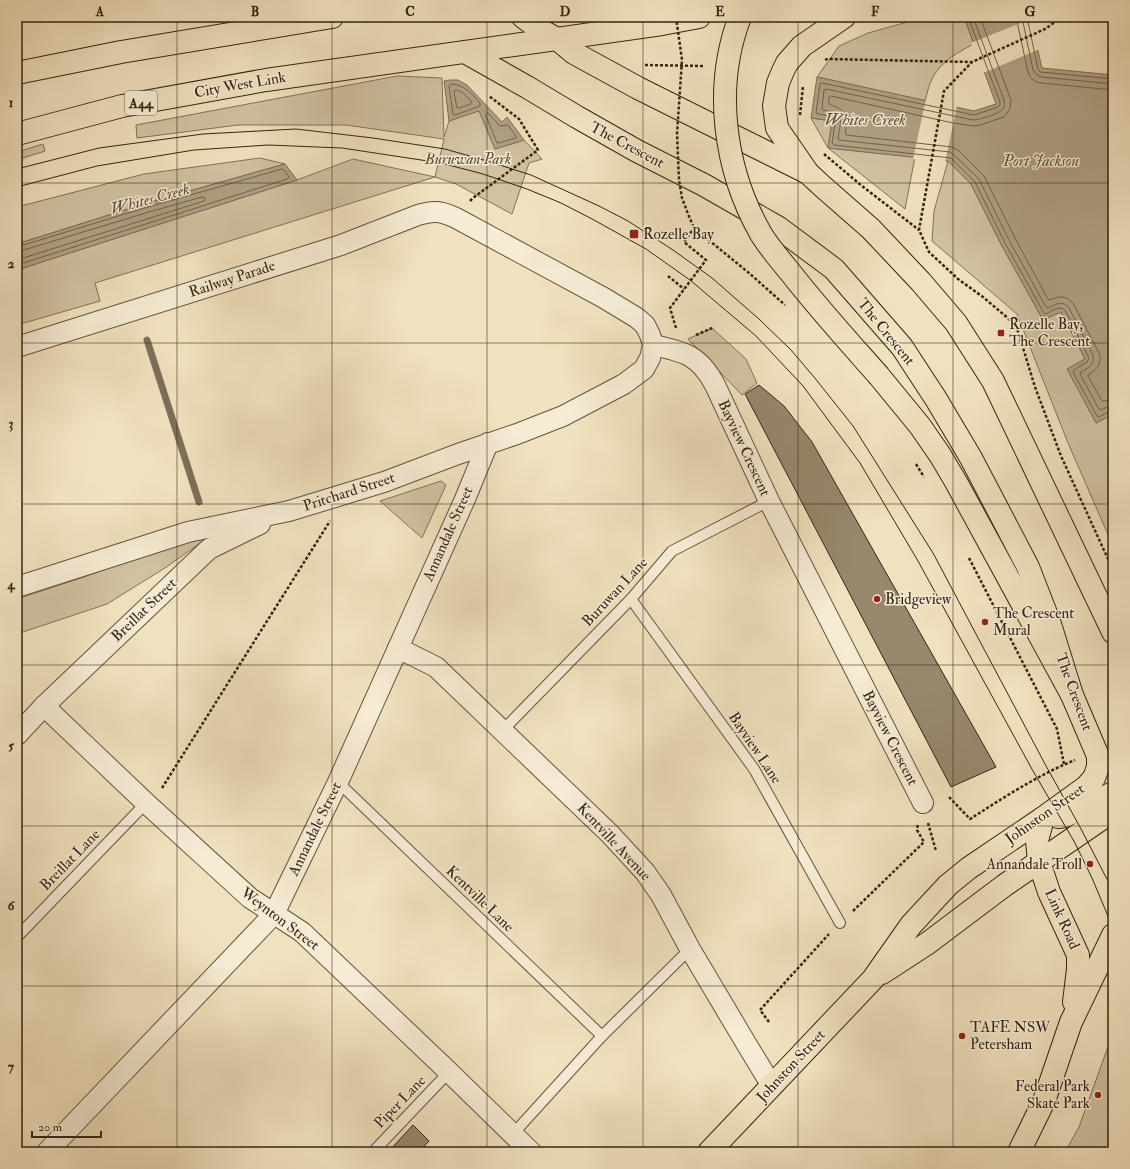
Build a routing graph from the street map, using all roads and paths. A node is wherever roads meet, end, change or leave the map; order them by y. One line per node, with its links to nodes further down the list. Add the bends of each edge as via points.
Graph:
1 (332, 17): 14 (main road, via 121,52)
2 (523, 17): 8 (main road)
3 (676, 17): 22 (path, bridge, via 682,60 677,134 679,175 682,198)
4 (699, 17): 8 (main road, City West Link / A44)
5 (740, 17): 42 (main road, bridge, via 730,51 726,78 727,132 731,160 746,203 761,235 806,293 920,426 940,455)
6 (844, 17): 20 (main road, via 802,46 787,63 778,83 774,106 777,128)
7 (1062, 17): 11 (path, via 1045,30)
8 (557, 38): 9 (main road, City West Link / A44); 20 (main road, via 574,52 638,88)
9 (465, 52): 18 (main road, City West Link / A44, via 342,68 122,106); 42 (main road, The Crescent, via 577,118 779,228 834,270 902,347 971,458 1028,566 1049,621)
10 (821, 62): 11 (path, via 827,58)
11 (972, 62): 23 (path, via 944,91)
12 (641, 66): 13 (path)
13 (708, 66)
14 (17, 73)
15 (804, 81): 17 (path)
16 (490, 96): 21 (path, via 519,119 538,150)
17 (799, 117)
18 (17, 134)
19 (822, 151): 23 (path)
20 (808, 173): 40 (main road, via 871,229 956,323 993,381)
21 (451, 216): 27 (street, via 637,318 645,325); 28 (street, Railway Parade, via 438,212 418,215 341,245)
22 (694, 228): 25 (path, via 684,242 706,260); 26 (path)
23 (919, 230): 37 (path, via 929,252 958,279 1016,325 1035,387 1061,456)
24 (668, 276): 25 (path)
25 (684, 289): 29 (path, via 670,308 678,334)
26 (786, 306)
27 (653, 345): 29 (street, Bayview Crescent); 30 (street, Pritchard Street, via 644,369 624,384 563,416)
28 (17, 347)
29 (675, 350): 34 (street, Bayview Crescent, via 699,362 708,372)
30 (488, 444): 33 (street, Pritchard Street); 41 (street, Annandale Street)
31 (913, 459): 32 (path)
32 (928, 483)
33 (348, 493): 35 (street, Pritchard Street); 51 (path)
34 (769, 501): 39 (lane, Buruwan Lane, via 672,551); 50 (street, Bayview Crescent)
35 (289, 511): 38 (street, Pritchard Street, via 188,532); 43 (street, Breillat Street, via 209,549)
36 (968, 555): 49 (path, via 1057,729 1064,764 970,819)
37 (1113, 570)
38 (17, 587)
39 (631, 599): 44 (lane, Buruwan Lane); 57 (lane, Bayview Lane, via 754,769)
40 (1113, 632)
41 (398, 648): 44 (street, Kentville Avenue, via 436,667); 47 (street, Annandale Street)
42 (1072, 695): 46 (main road, The Crescent, via 1096,750)
43 (44, 706): 45 (street, Breillat Street); 51 (street, Weynton Street)
44 (503, 730): 60 (street, Kentville Avenue, via 641,867 661,895)
45 (17, 735)
46 (1098, 767): 53 (main road, Johnston Street, via 1094,778 1086,787)
47 (338, 782): 56 (street, Annandale Street); 63 (lane, Kentville Lane)
48 (1113, 793): 53 (main road, via 1065,816)
49 (949, 797)
50 (923, 803): 54 (path)
51 (148, 805): 56 (street, Weynton Street, via 250,898); 59 (lane, Breillat Lane)
52 (1113, 811): 55 (main road, Johnston Street)
53 (1043, 818): 55 (main road, Link Road, via 1037,841); 61 (main road, Johnston Street, via 948,885 911,925)
54 (936, 851)
55 (1039, 862): 61 (main road, Johnston Street, via 928,943); 62 (main road, Link Road, via 1049,892 1078,955)
56 (274, 914): 64 (street, Weynton Street, via 302,932); 67 (street, Annandale Street)
57 (840, 923)
58 (1113, 935): 62 (main road)
59 (17, 937)
60 (690, 949): 63 (lane); 65 (street, Kentville Avenue)
61 (873, 979): 65 (main road, Johnston Street)
62 (1071, 1022): 71 (main road, via 1044,1101)
63 (602, 1036): 66 (lane)
64 (449, 1072): 66 (street, Weynton Street); 68 (lane, Piper Lane)
65 (772, 1086): 70 (main road, Johnston Street)
66 (513, 1134): 69 (street, Weynton Street)
67 (47, 1152)
68 (373, 1152)
69 (531, 1152)
70 (709, 1152)
71 (1019, 1152)

